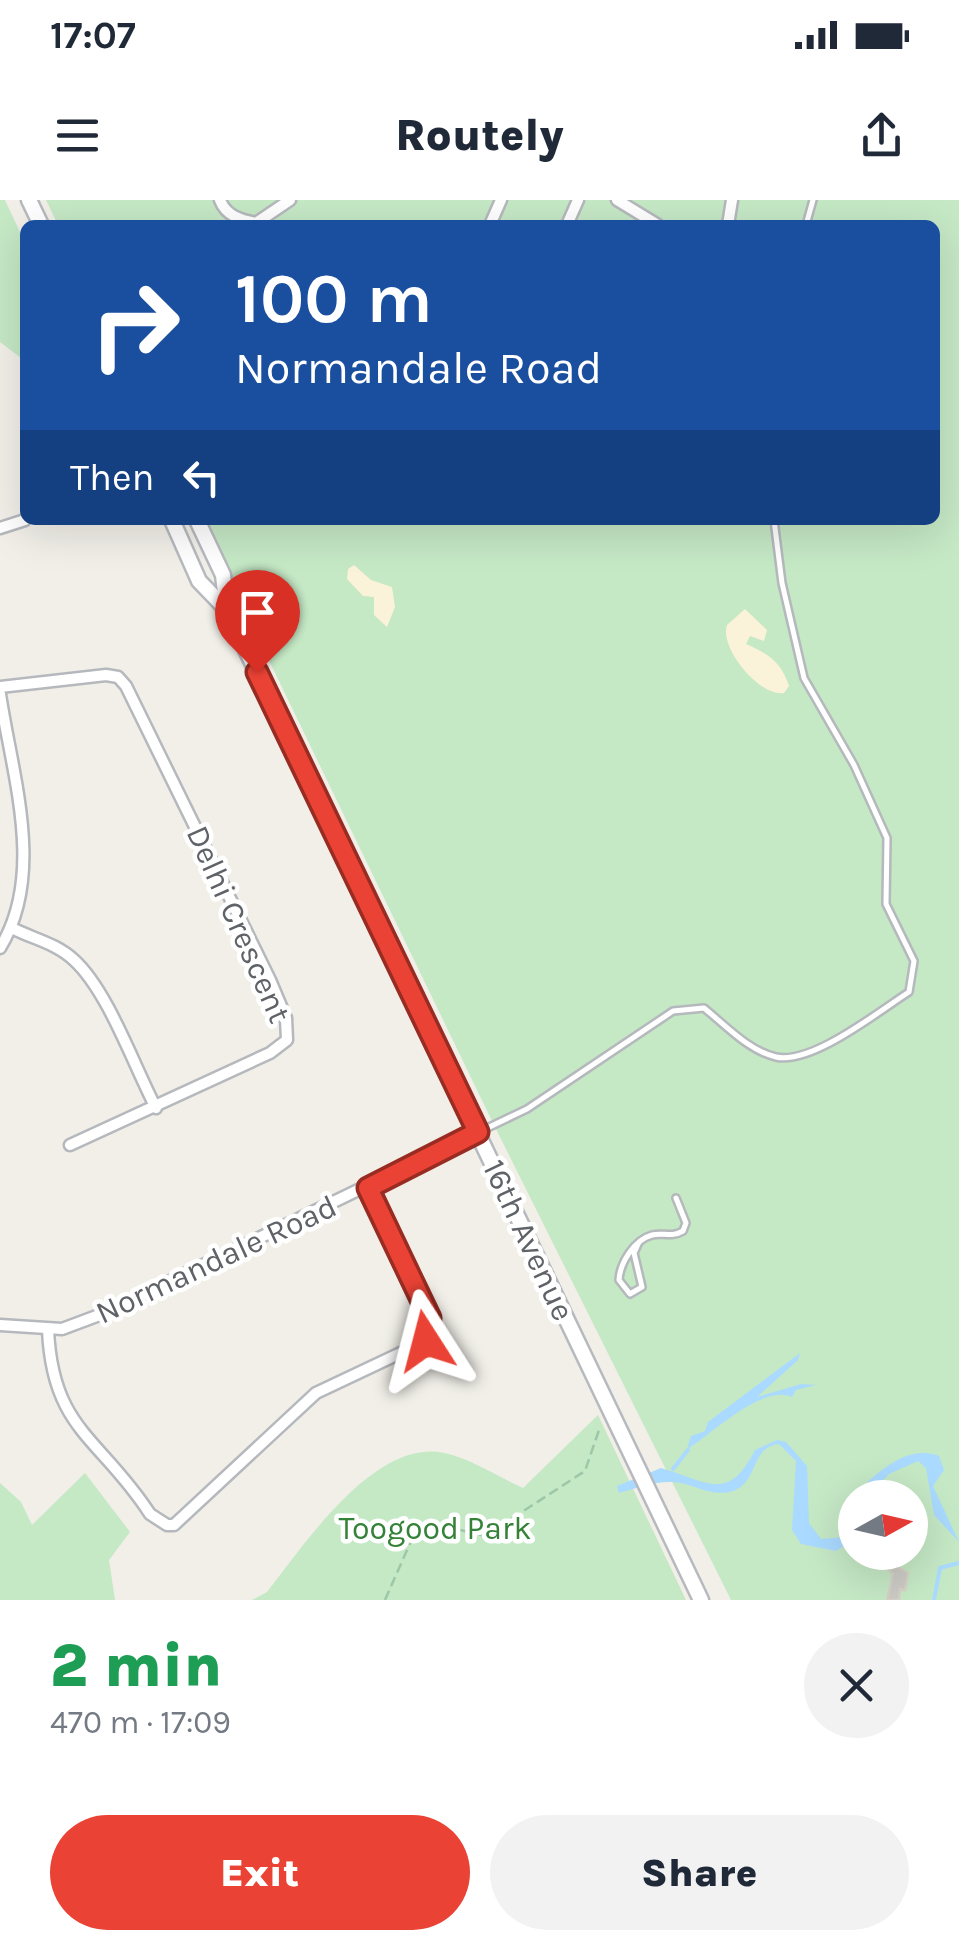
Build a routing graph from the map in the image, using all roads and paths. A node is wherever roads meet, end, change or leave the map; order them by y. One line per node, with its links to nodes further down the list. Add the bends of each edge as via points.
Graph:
1 (220, 200): 4 (street)
2 (290, 200): 5 (street)
3 (617, 200): 6 (street)
4 (240, 220)
5 (260, 220)
6 (650, 220)
7 (174, 525): 10 (main road, 16th Avenue, via 199,582)
8 (199, 525): 10 (main road, 16th Avenue, via 222,575)
9 (775, 525): 15 (lane, via 804,678 854,764 886,838 886,904 914,961 910,992 806,1056 778,1058 751,1046 704,1008 674,1011 527,1109)
10 (227, 610): 15 (main road, 16th Avenue)
11 (0, 691): 12 (street, via 24,848); 14 (street, Delhi Crescent, via 118,677 286,1018 289,1030 281,1046)
12 (12, 928): 13 (street); 14 (street, via 75,961)
13 (0, 948)
14 (156, 1108): 16 (street)
15 (478, 1132): 17 (street, Normandale Road); 24 (main road, 16th Avenue)
16 (70, 1145)
17 (368, 1188): 21 (street, Normandale Road, via 102,1314); 21 (street, via 430,1318 426,1341 316,1392 174,1525 150,1514 69,1415 49,1365)
18 (676, 1198): 19 (lane, via 683,1231 654,1233)
19 (639, 1242): 19 (lane, via 634,1253 642,1287 630,1294 620,1271)
20 (0, 1325): 21 (street, Normandale Road)
21 (48, 1329)
22 (600, 1427): 23 (path, via 585,1471 485,1536 432,1523 415,1532)
23 (385, 1600)
24 (701, 1600)

